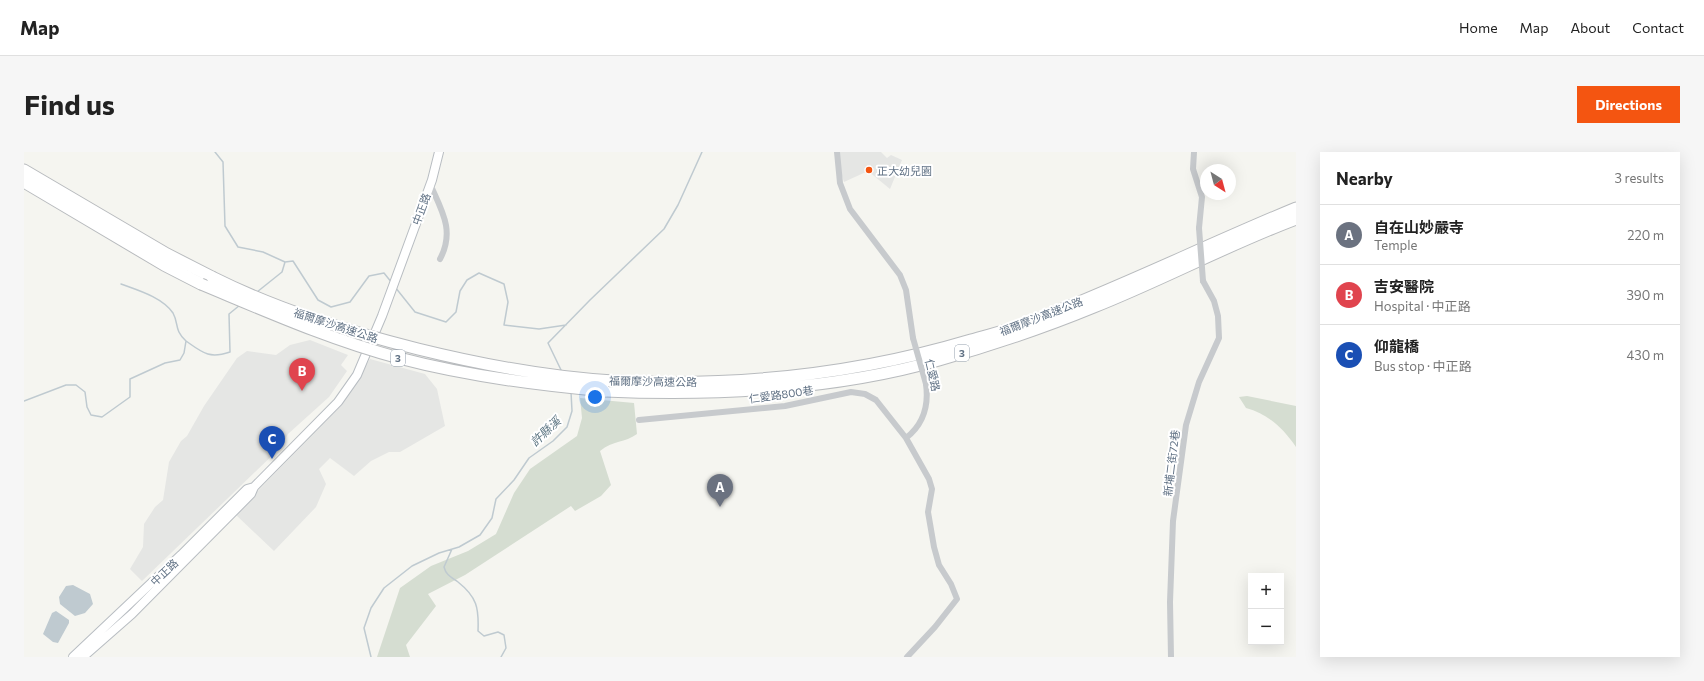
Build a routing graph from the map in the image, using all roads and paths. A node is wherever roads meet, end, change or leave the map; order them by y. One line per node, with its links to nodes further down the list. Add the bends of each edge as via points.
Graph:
1 (439, 152): 6 (main road, 中正路)
2 (837, 152): 11 (street, 仁愛路, bridge, via 840,183 850,209 900,275 906,290 928,398 926,412 914,432)
3 (1194, 152): 16 (street, 新埔二街72巷, bridge, via 1193,169 1202,197 1199,228 1203,281 1214,300 1219,334 1199,382 1186,426 1173,522)
4 (24, 170): 7 (highway, 福爾摩沙高速公路 / 3, bridge, via 167,254 233,288 308,318 369,337 483,365 570,378 665,383 749,381 847,369 930,352 1021,325)
5 (24, 182): 8 (highway, 福爾摩沙高速公路 / 3, bridge, via 164,265 201,284 310,329 399,358 484,378 605,391 694,393 782,388 870,375 938,360 1026,333 1094,307)
6 (430, 184): 9 (street, via 446,226 445,249); 12 (main road, 中正路, via 366,358 344,395)
7 (1296, 208)
8 (1296, 219)
9 (440, 260)
10 (639, 420): 11 (street, 仁愛路800巷, via 785,406 851,392 865,394 876,400)
11 (906, 438): 15 (street, via 929,479 932,489 928,512 934,547 939,565 957,599 935,628)
12 (254, 487): 13 (main road, 中正路, via 247,489); 14 (main road, 中正路, via 251,494 132,614)
13 (73, 657)
14 (83, 657)
15 (907, 657)
16 (1171, 657)

